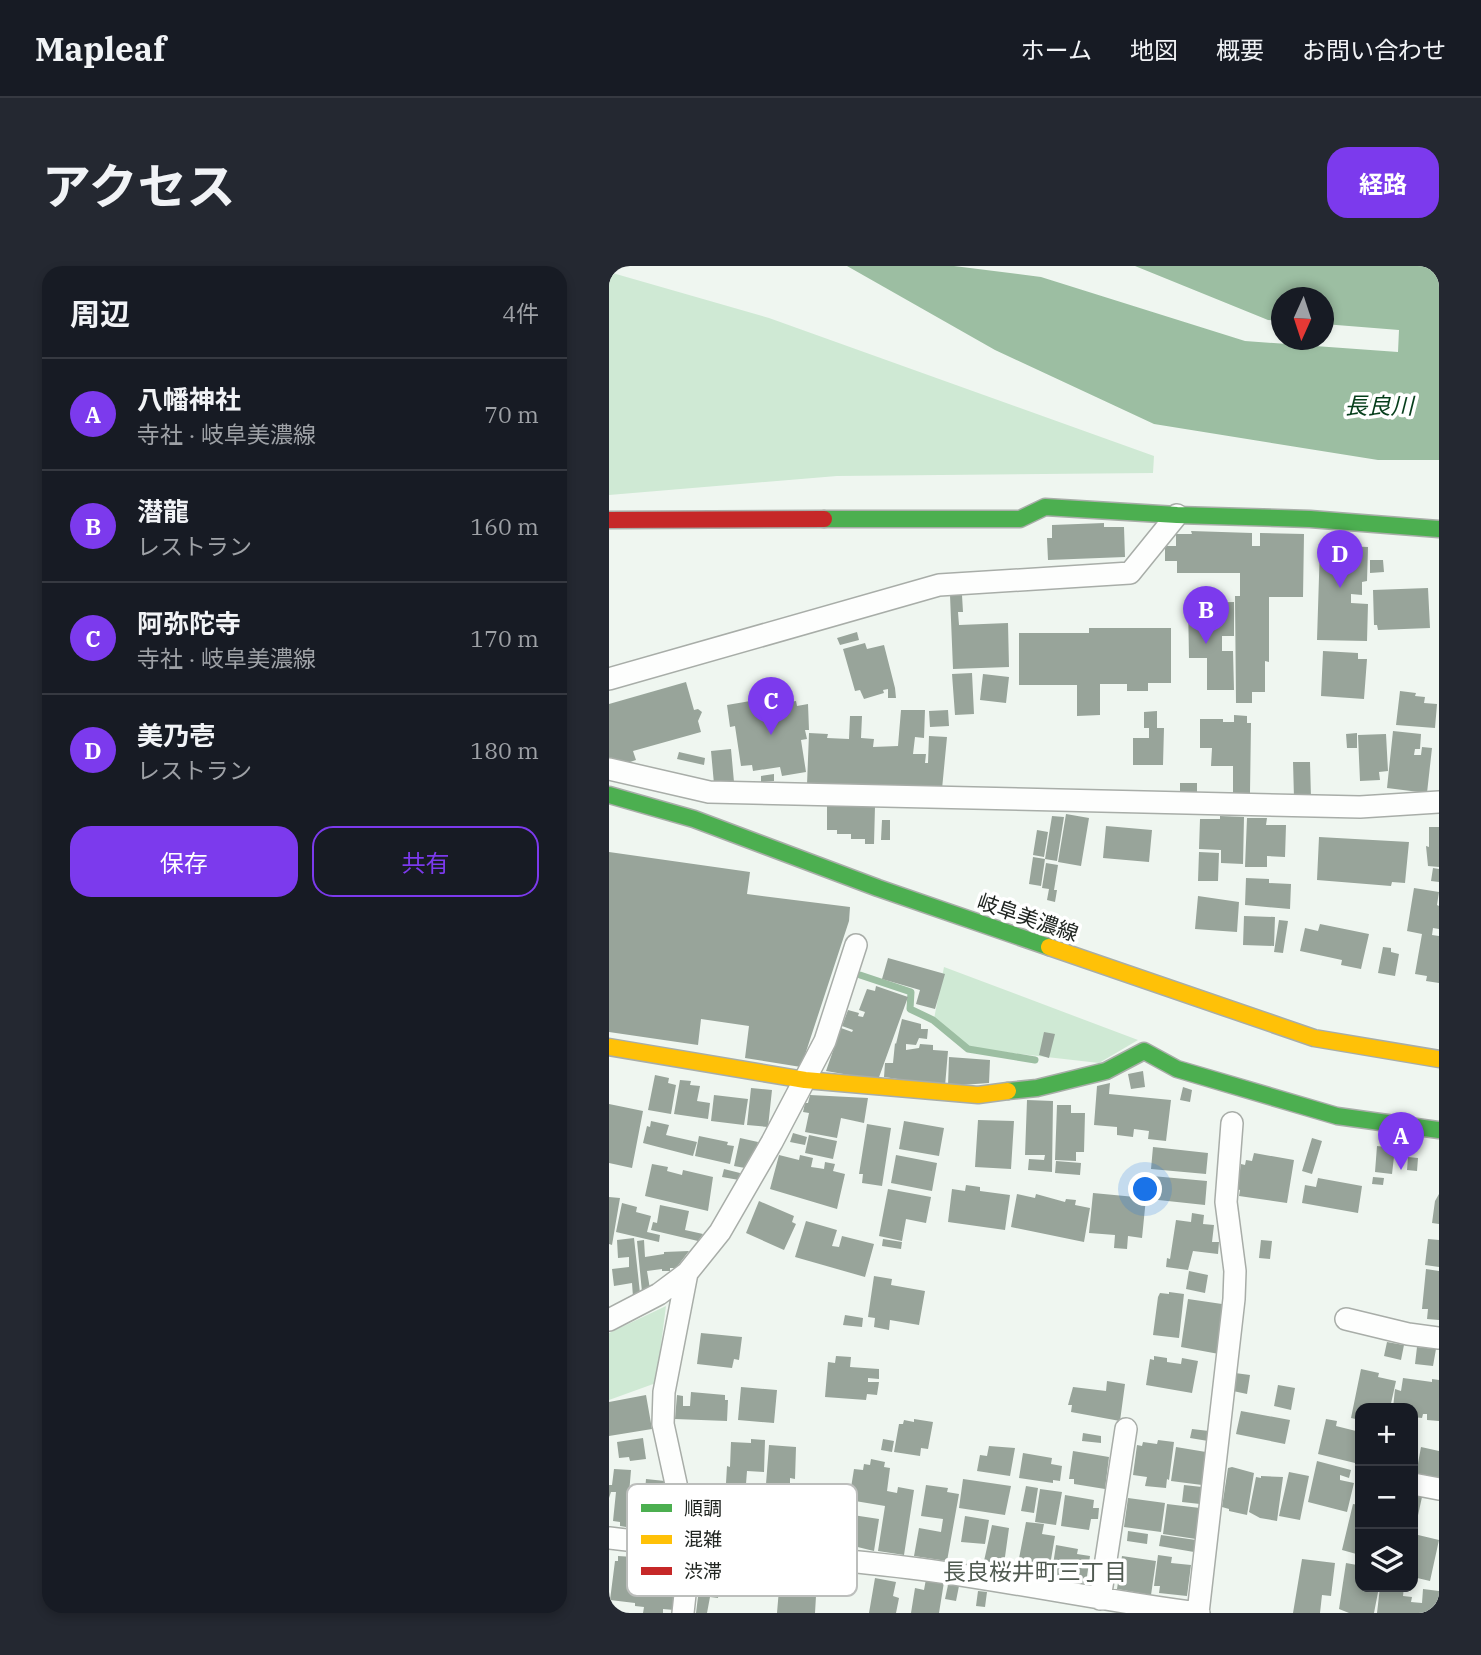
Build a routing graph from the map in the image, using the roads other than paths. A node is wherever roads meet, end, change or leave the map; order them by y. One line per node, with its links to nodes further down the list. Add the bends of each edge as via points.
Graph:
1 (1177, 515): 2 (street, via 1045,507 1020,519); 3 (street); 4 (street, via 1130,573 939,584)
2 (609, 520)
3 (1439, 529)
4 (609, 679)
5 (609, 769): 7 (street, via 709,792 1360,807)
6 (609, 795): 10 (street, 岐阜美濃線, via 694,819 878,888 1314,1038)
7 (1439, 802)
8 (856, 945): 11 (street, via 825,1041)
9 (609, 1047): 11 (street)
10 (1439, 1059)
11 (805, 1080): 13 (street, via 978,1095 1081,1078 1144,1051 1177,1069 1337,1116); 14 (street, via 720,1232)
12 (1232, 1123): 27 (street, via 1226,1202 1234,1299)
13 (1439, 1130)
14 (687, 1273): 16 (street, via 659,1294); 19 (street, via 664,1392 663,1424)
15 (1346, 1319): 17 (street)
16 (609, 1320)
17 (1439, 1338)
18 (1126, 1429): 25 (street)
19 (676, 1484)
20 (1418, 1485): 21 (street)
21 (1439, 1489)
22 (609, 1538): 23 (street)
23 (627, 1540)
24 (857, 1562): 25 (street)
25 (1100, 1599): 26 (street)
26 (1124, 1608): 27 (street)
27 (1198, 1613)

